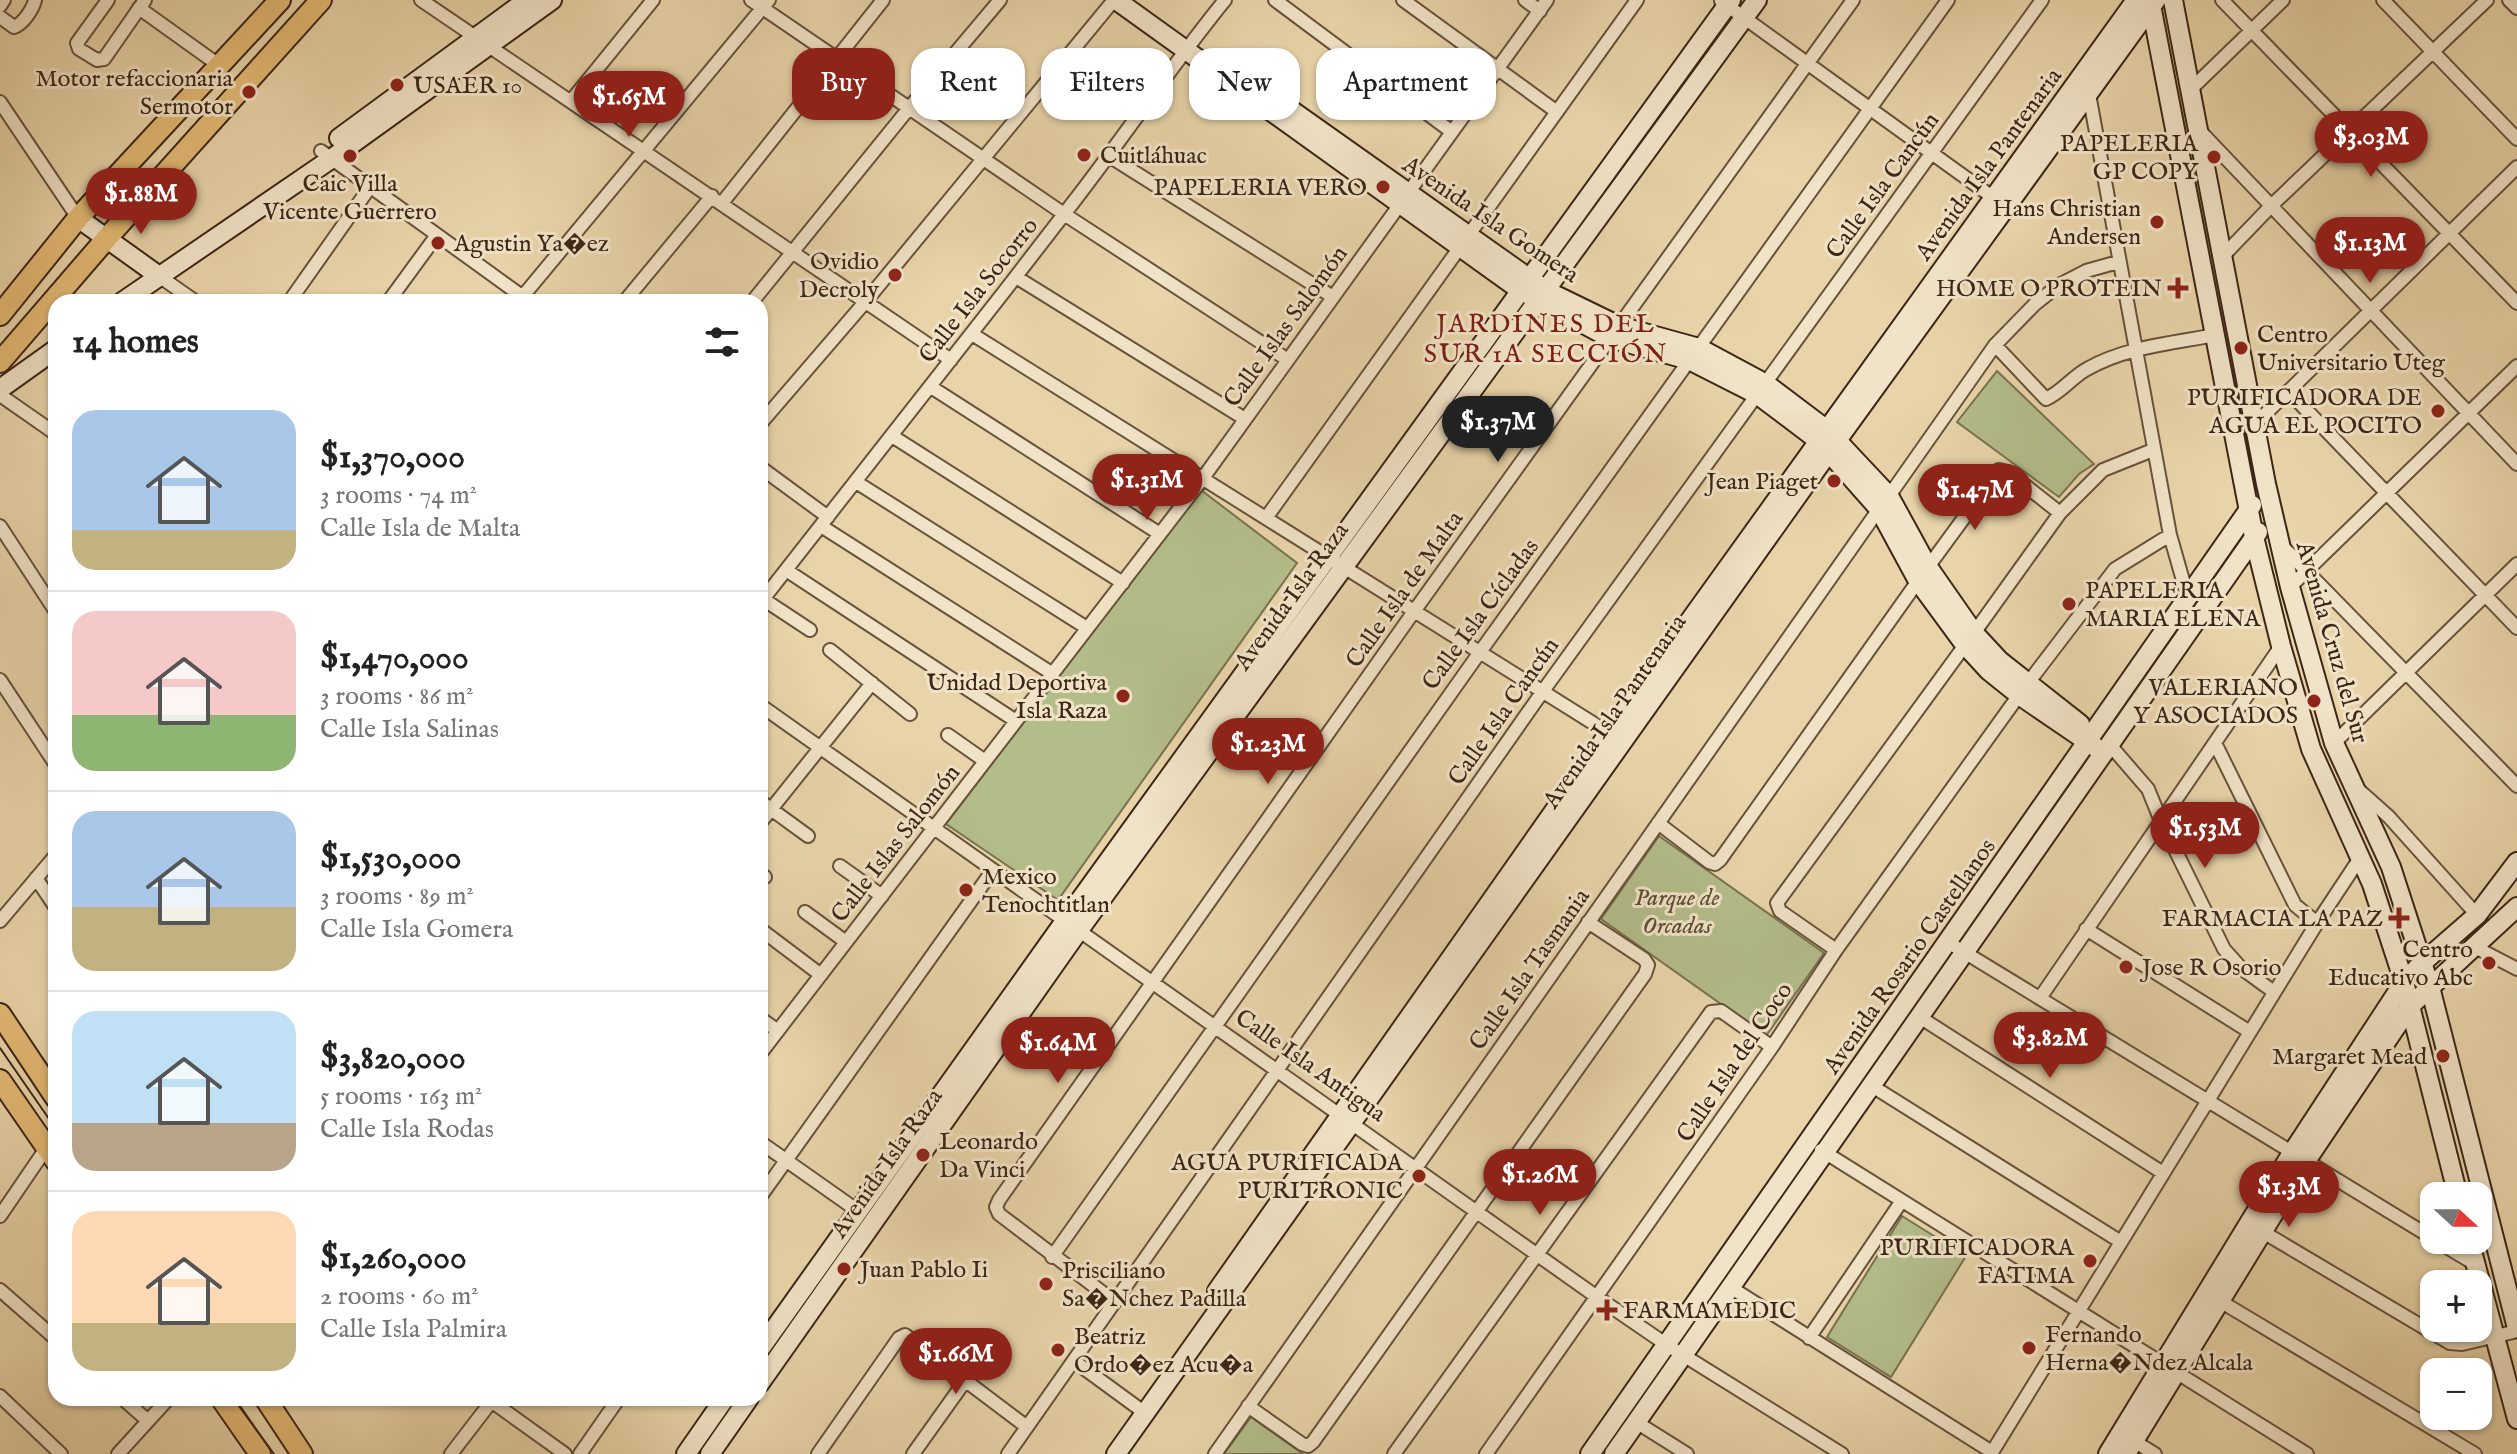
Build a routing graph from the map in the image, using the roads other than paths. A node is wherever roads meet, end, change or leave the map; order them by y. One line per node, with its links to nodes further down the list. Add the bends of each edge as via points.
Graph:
1 (4, 0): 34 (street)
2 (35, 0): 39 (street, via 20,25)
3 (108, 0): 35 (street, via 77,43 97,60 104,59)
4 (280, 0): 47 (main road)
5 (321, 0): 77 (main road)
6 (421, 0): 37 (street)
7 (447, 0): 37 (street)
8 (527, 0): 41 (street)
9 (552, 0): 41 (street)
10 (653, 0): 52 (street)
11 (751, 0): 32 (street)
12 (883, 0): 43 (street)
13 (1000, 0): 54 (street)
14 (1115, 0): 44 (street, Avenida Isla Gomera); 66 (street)
15 (1225, 0): 44 (street, Calle Isla Socorro)
16 (1275, 0): 60 (street)
17 (1403, 0): 48 (street)
18 (1525, 0): 33 (street)
19 (1637, 0): 57 (street)
20 (1757, 0): 38 (street, Avenida Isla Raza)
21 (1853, 0): 46 (street, Calle Isla de Malta)
22 (1948, 0): 55 (street, Calle Isla Cícladas)
23 (2042, 0): 63 (street, Calle Isla Cancún)
24 (2173, 0): 50 (street, Avenida Cruz del Sur)
25 (2222, 0): 40 (street)
26 (2283, 0): 40 (street)
27 (2383, 0): 45 (street)
28 (2487, 0): 45 (street)
29 (2509, 0): 36 (street)
30 (1727, 2): 38 (street); 84 (street, Avenida Isla Raza)
31 (2149, 2): 49 (street, Avenida Isla Pantenaria); 103 (street, Avenida Cruz del Sur)
32 (766, 4): 42 (street); 62 (street)
33 (1544, 5): 48 (street, Calle Islas Salomón)
34 (0, 6)
35 (140, 8): 47 (street)
36 (2517, 8)
37 (438, 11): 41 (street)
38 (1744, 17): 46 (street); 94 (street, Avenida Isla Raza)
39 (2, 23)
40 (2251, 29): 50 (street); 59 (street)
41 (483, 42): 52 (street); 64 (street)
42 (822, 48)
43 (843, 48)
44 (1186, 48): 65 (street, Calle Isla Socorro); 69 (street, Avenida Isla Gomera, via 1215,55)
45 (2433, 52): 59 (street); 61 (street)
46 (1808, 62): 55 (street); 101 (street, Calle Isla de Malta)
47 (218, 69): 74 (main road)
48 (1498, 69): 57 (street); 60 (street, Calle Islas Salomón)
49 (2082, 89): 71 (street, Avenida Isla Pantenaria); 81 (street)
50 (2190, 90): 58 (street, Avenida Cruz del Sur)
51 (895, 97): 54 (street)
52 (571, 101): 62 (street)
53 (0, 102): 74 (street)
54 (910, 107): 66 (street); 79 (street)
55 (1869, 107): 63 (street); 106 (street, Calle Isla Cícladas)
56 (792, 110): 70 (street)
57 (1557, 112): 78 (street)
58 (2198, 129): 72 (street); 80 (street, Avenida Cruz del Sur)
59 (2350, 131): 72 (street); 75 (street)
60 (1452, 132): 69 (street, Calle Islas Salomón)
61 (2517, 139)
62 (644, 150): 70 (street); 91 (street)
63 (1933, 153): 71 (street); 113 (street, Calle Isla Cancún)
64 (326, 155): 68 (street); 82 (street)
65 (1109, 156): 73 (street, Calle Isla Socorro); 95 (street)
66 (983, 158): 73 (street); 96 (street)
67 (2517, 167): 75 (street)
68 (370, 187): 76 (street); 88 (street)
69 (1404, 199): 78 (street, Avenida Isla Gomera); 95 (street, Calle Islas Salomón)
70 (717, 200): 79 (street); 92 (street)
71 (2000, 202): 122 (street, Avenida Isla Pantenaria)
72 (2272, 205): 80 (street); 99 (street)
73 (1064, 214): 83 (street, Calle Isla Socorro); 109 (street)
74 (78, 218): 77 (street); 100 (main road)
75 (2449, 233): 97 (street); 99 (street)
76 (437, 235): 89 (street); 90 (street)
77 (107, 238): 82 (street); 85 (main road)
78 (1464, 241): 84 (street, Avenida Isla Gomera); 134 (street)
79 (794, 251): 93 (street); 96 (street)
80 (2222, 257): 119 (street, Avenida Cruz del Sur)
81 (2118, 262): 104 (street, Calle Isla Tasmania, via 2059,285); 105 (street)
82 (155, 272): 86 (street); 87 (street)
83 (1016, 277): 102 (street, Calle Isla Socorro); 118 (street)
84 (1525, 284): 94 (street, Avenida Isla Gomera); 141 (street, Avenida Isla Raza)
85 (59, 294)
86 (131, 294)
87 (184, 294)
88 (295, 294)
89 (394, 294)
90 (515, 294)
91 (528, 294)
92 (631, 294)
93 (759, 294)
94 (1543, 296): 101 (street, Avenida Isla Gomera); 141 (street, Avenida Isla Raza)
95 (1333, 297): 109 (street, Calle Islas Salomón)
96 (866, 301): 108 (street); 117 (street)
97 (2517, 303)
98 (48, 306): 110 (main road)
99 (2369, 311): 114 (street); 116 (street)
100 (0, 315)
101 (1614, 332): 106 (street, Avenida Isla Gomera); 153 (street, Calle Isla de Malta)
102 (972, 334): 108 (street, Calle Isla Socorro); 126 (street)
103 (2215, 335): 105 (street); 131 (street, Avenida Cruz del Sur)
104 (1995, 345): 105 (street, via 2046,399 2086,369); 130 (street, Calle Isla Tasmania)
105 (2135, 351): 123 (street)
106 (1694, 354): 113 (street, Avenida Isla Gomera); 160 (street, Calle Isla Cícladas)
107 (48, 355): 115 (street)
108 (951, 360): 112 (street, Calle Isla Socorro)
109 (1288, 360): 118 (street, Calle Islas Salomón)
110 (0, 362)
111 (2517, 366): 116 (street)
112 (931, 387): 121 (street, Calle Isla Socorro); 137 (street)
113 (1762, 390): 122 (street, Avenida Isla Gomera); 166 (street, Calle Isla Cancún)
114 (2288, 391): 119 (street); 129 (street)
115 (0, 392): 120 (street)
116 (2469, 414): 124 (street); 129 (street)
117 (768, 415)
118 (1245, 419): 126 (street, Calle Islas Salomón)
119 (2255, 424): 128 (street, Avenida Cruz del Sur)
120 (48, 428)
121 (892, 436): 127 (street, Calle Isla Socorro); 146 (street)
122 (1828, 440): 130 (street, Avenida Isla Gomera); 171 (street, Avenida Isla Pantenaria)
123 (2153, 450): 132 (street, via 2103,470); 138 (street)
124 (2517, 464)
125 (768, 474): 135 (street)
126 (1203, 478): 134 (street); 137 (street, Calle Islas Salomón)
127 (856, 482): 135 (street, Calle Isla Socorro); 154 (street)
128 (2266, 484): 131 (street, Avenida Rosario Castellanos); 133 (street, Avenida Cruz del Sur)
129 (2389, 494): 144 (street); 149 (street)
130 (1884, 502): 145 (street, Avenida Isla Gomera); 184 (street, Calle Isla Tasmania)
131 (2249, 510): 139 (street, Avenida Cruz del Sur); 150 (street, Avenida Rosario Castellanos)
132 (2060, 513): 145 (street, via 1996,471); 157 (street)
133 (2273, 513): 139 (street, Avenida Rosario Castellanos); 140 (street, Avenida Cruz del Sur)
134 (1266, 518): 141 (street)
135 (825, 522): 143 (street, Calle Isla Socorro); 162 (street)
136 (0, 526): 151 (street)
137 (1160, 534): 146 (street, Calle Islas Salomón)
138 (2170, 535): 150 (street); 165 (street, Calle Isla del Coco, via 2115,569)
139 (2254, 537): 158 (street, Avenida Cruz del Sur); 176 (street, Avenida Rosario Castellanos)
140 (2280, 544): 144 (street); 147 (street, Avenida Cruz del Sur)
141 (1335, 561): 153 (street); 201 (street, Avenida Isla Raza)
142 (2517, 564): 149 (street)
143 (786, 570): 148 (street, Calle Isla Socorro); 169 (street)
144 (2306, 572): 147 (street); 161 (street)
145 (1923, 574): 157 (street, Avenida Isla Gomera); 184 (street, via 1720,860 1715,864)
146 (1123, 583): 154 (street, Calle Islas Salomón)
147 (2290, 587): 174 (street, Avenida Cruz del Sur)
148 (768, 593)
149 (2485, 594): 155 (street); 161 (street)
150 (2188, 598): 172 (street, Avenida Rosario Castellanos)
151 (48, 600)
152 (768, 605): 156 (street)
153 (1415, 610): 160 (street); 212 (street, Calle Isla de Malta)
154 (1087, 628): 162 (street, Calle Islas Salomón)
155 (2517, 628)
156 (810, 630)
157 (1970, 639): 165 (street, Avenida Isla Gomera); 207 (street, via 1778,900 1777,906)
158 (2281, 646): 173 (street); 187 (street, Avenida Cruz del Sur, via 2311,749)
159 (830, 650): 164 (street)
160 (1480, 652): 166 (street); 221 (street, Calle Isla Cícladas)
161 (2405, 673): 174 (street); 180 (street)
162 (1053, 674): 169 (street, Calle Islas Salomón)
163 (0, 680): 177 (street)
164 (872, 683): 168 (street); 175 (street)
165 (2024, 689): 172 (street, Avenida Isla Gomera); 207 (street, Calle Isla del Coco)
166 (1543, 691): 171 (street); 226 (street, Calle Isla Cancún)
167 (768, 711): 175 (street, Calle Isla Antigua)
168 (910, 714)
169 (1016, 721): 178 (street, Calle Islas Salomón)
170 (948, 735): 178 (street)
171 (1615, 737): 231 (street, Avenida Isla Pantenaria)
172 (2090, 738): 176 (street, Avenida Isla Gomera); 204 (street, Avenida Rosario Castellanos)
173 (2215, 743): 183 (street); 200 (street, via 2295,905)
174 (2334, 743): 179 (street, Avenida Cruz del Sur)
175 (820, 748): 181 (street); 185 (street, Calle Isla Antigua)
176 (2107, 749): 183 (street, via 2148,789); 208 (street, Avenida Rosario Castellanos)
177 (48, 753)
178 (985, 761): 185 (street, Calle Islas Salomón)
179 (2354, 786): 197 (street); 209 (street, Avenida Cruz del Sur, via 2391,867)
180 (2517, 786)
181 (768, 802)
182 (768, 807): 186 (street)
183 (2161, 821): 202 (street); 215 (street, via 2224,949)
184 (1658, 823): 199 (street, Calle Isla Tasmania)
185 (934, 828): 191 (street, Calle Isla Antigua); 194 (street, Calle Islas Salomón)
186 (808, 836)
187 (2360, 858): 200 (street); 213 (street, Avenida Cruz del Sur)
188 (2517, 862): 197 (street)
189 (48, 864): 192 (street)
190 (840, 866): 194 (street)
191 (993, 870): 201 (street, Calle Isla Antigua); 238 (street)
192 (36, 878): 193 (street); 198 (street)
193 (48, 896)
194 (882, 896): 205 (street, Calle Islas Salomón)
195 (2517, 907): 206 (street)
196 (805, 912): 205 (street)
197 (2477, 915): 209 (street)
198 (0, 921)
199 (1588, 922): 239 (street, Calle Isla Tasmania); 245 (street, via 1644,959 1645,974)
200 (2317, 923): 215 (street)
201 (1072, 926): 212 (street, Calle Isla Antigua); 244 (street, Avenida Isla Raza); 269 (street, Avenida Isla Raza)
202 (2086, 929): 216 (street); 223 (street)
203 (768, 935): 211 (street)
204 (1946, 941): 208 (street); 232 (street, Avenida Rosario Castellanos)
205 (846, 942): 211 (street, Calle Islas Salomón)
206 (2473, 946): 210 (street); 214 (street)
207 (1836, 950): 225 (street, Calle Isla del Coco)
208 (1965, 951): 216 (street); 219 (street, Avenida Rosario Castellanos)
209 (2422, 963): 213 (street); 214 (street, Avenida Cruz del Sur)
210 (2517, 969)
211 (821, 975): 222 (street, Calle Islas Salomón)
212 (1152, 982): 221 (street, Calle Isla Antigua); 253 (street, Calle Isla de Malta, via 996,1207)
213 (2404, 982): 217 (street, Avenida Cruz del Sur); 236 (street)
214 (2430, 987): 217 (street); 261 (street, Avenida Cruz del Sur)
215 (2274, 992): 223 (street)
216 (2040, 998): 230 (street)
217 (2410, 1006): 236 (street); 241 (street, Avenida Cruz del Sur)
218 (0, 1014): 228 (main road)
219 (1918, 1016): 229 (street, Avenida Rosario Castellanos); 240 (street)
220 (768, 1024): 222 (street)
221 (1215, 1027): 226 (street, Calle Isla Antigua); 253 (street, Calle Isla Cícladas)
222 (778, 1031): 224 (street, Calle Islas Salomón)
223 (2250, 1032): 230 (street)
224 (768, 1044)
225 (1772, 1047): 250 (street, via 1714,1010); 257 (street, Calle Isla del Coco)
226 (1278, 1071): 231 (street, Calle Isla Antigua); 259 (street, Calle Isla Cancún)
227 (0, 1080): 234 (main road)
228 (48, 1086)
229 (1872, 1086): 235 (street, Avenida Rosario Castellanos); 249 (street)
230 (2207, 1101): 236 (street); 240 (street)
231 (1346, 1119): 239 (street, Calle Isla Antigua); 282 (street, Avenida Isla Pantenaria)
232 (1809, 1143): 235 (street); 266 (street, Avenida Rosario Castellanos)
233 (768, 1148): 238 (street)
234 (48, 1150)
235 (1826, 1153): 243 (street); 255 (street, Avenida Rosario Castellanos)
236 (2299, 1157): 247 (street); 248 (street); 268 (street)
237 (48, 1158): 246 (street)
238 (786, 1160): 242 (street); 244 (street)
239 (1415, 1168): 245 (street, Calle Isla Antigua); 281 (street, Calle Isla Tasmania)
240 (2163, 1173): 249 (street)
241 (2454, 1182)
242 (768, 1186)
243 (1901, 1202): 260 (street); 265 (street)
244 (858, 1211): 264 (street, Avenida Isla Raza)
245 (1475, 1211): 250 (street, Calle Isla Antigua); 281 (street, via 1308,1446)
246 (0, 1216)
247 (2420, 1231)
248 (2263, 1232): 258 (street); 263 (street, via 2450,1343)
249 (2121, 1242): 260 (street)
250 (1536, 1254): 257 (street, Calle Isla Antigua); 304 (street)
251 (2458, 1254): 254 (street)
252 (2472, 1254): 254 (street)
253 (1052, 1257): 259 (street)
254 (2475, 1264): 263 (street)
255 (1730, 1287): 265 (street); 266 (street, Avenida Rosario Castellanos)
256 (0, 1290): 262 (street)
257 (1597, 1297): 266 (street, Calle Isla Antigua); 305 (street, Calle Isla del Coco)
258 (2220, 1301): 268 (street); 313 (street)
259 (1115, 1302): 267 (street, Calle Isla Cancún)
260 (2079, 1312): 268 (street); 288 (street)
261 (2517, 1329): 263 (street)
262 (48, 1332)
263 (2495, 1337): 283 (street)
264 (768, 1338)
265 (1809, 1338): 288 (street)
266 (1675, 1349): 285 (street, Avenida Rosario Castellanos); 306 (street, Avenida Rosario Castellanos); 309 (street, Calle Isla Antigua)
267 (1074, 1361): 282 (street); 286 (street, Calle Isla Cancún)
268 (2170, 1368): 287 (street); 310 (street); 312 (street)
269 (768, 1371)
270 (965, 1381): 286 (street); 298 (street, via 905,1335); 299 (street)
271 (0, 1396): 289 (street)
272 (131, 1406): 284 (street)
273 (161, 1406): 284 (street)
274 (227, 1406): 291 (main road)
275 (270, 1406): 292 (main road)
276 (486, 1406): 293 (street)
277 (500, 1406): 294 (street)
278 (613, 1406): 295 (street)
279 (719, 1406): 296 (street)
280 (743, 1406): 297 (street)
281 (1248, 1406): 303 (street, Calle Isla Tasmania)
282 (1140, 1410): 301 (street, Avenida Isla Pantenaria); 302 (street, Avenida Isla Pantenaria)
283 (2517, 1419)
284 (147, 1420): 290 (street)
285 (1636, 1422): 307 (street, Avenida Rosario Castellanos); 308 (street)
286 (1027, 1427): 300 (street, Calle Isla Cancún)
287 (2130, 1448): 311 (street)
288 (1992, 1453)
289 (61, 1454)
290 (118, 1454)
291 (260, 1454)
292 (302, 1454)
293 (451, 1454)
294 (565, 1454)
295 (580, 1454)
296 (686, 1454)
297 (710, 1454)
298 (818, 1454)
299 (913, 1454)
300 (1008, 1454)
301 (1103, 1454)
302 (1116, 1454)
303 (1215, 1454)
304 (1394, 1454)
305 (1486, 1454)
306 (1590, 1454)
307 (1614, 1454)
308 (1687, 1454)
309 (1842, 1454)
310 (2108, 1454)
311 (2155, 1454)
312 (2307, 1454)
313 (2475, 1454)

